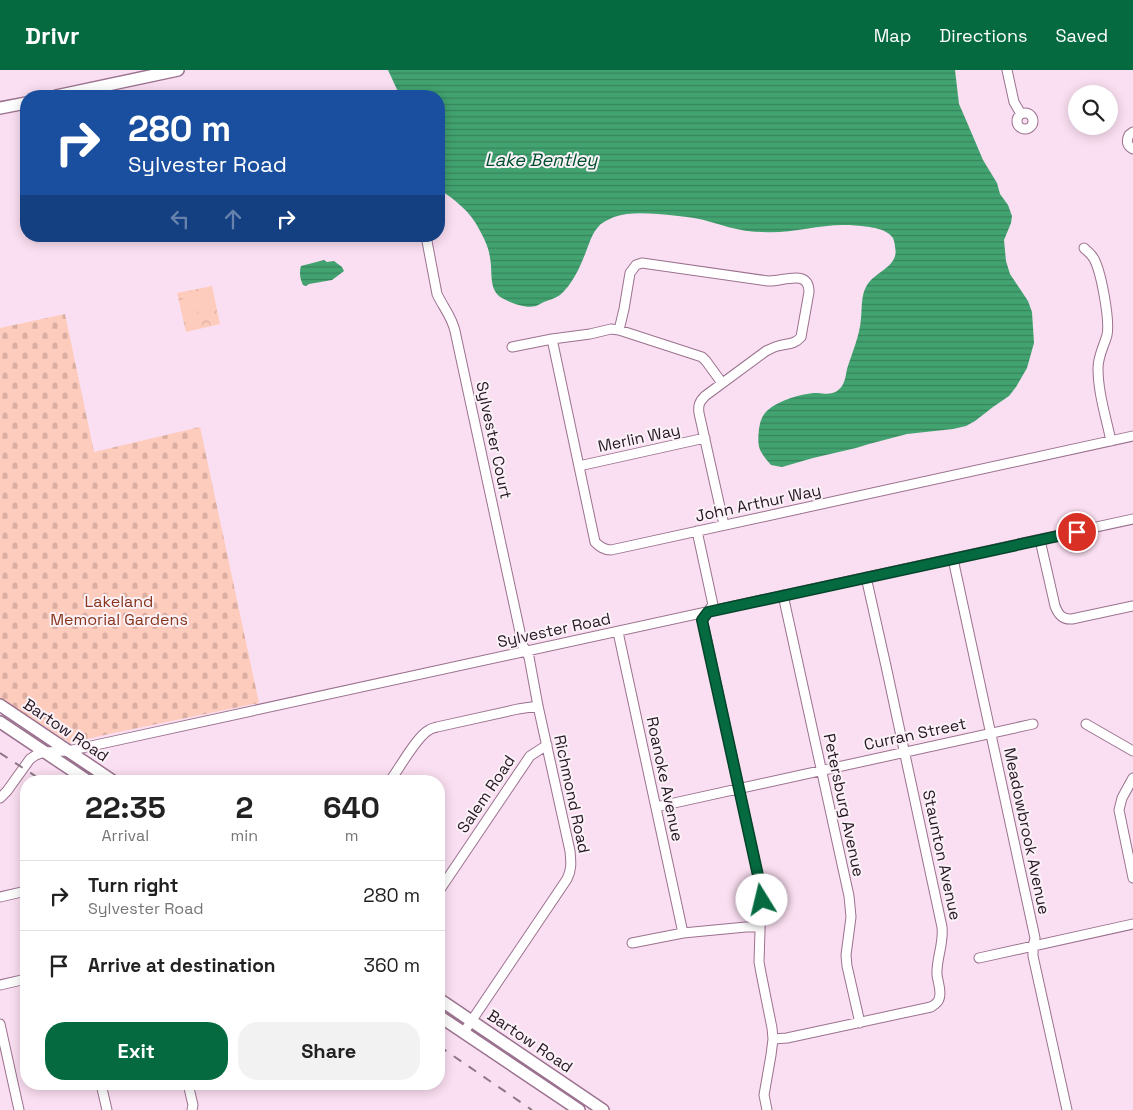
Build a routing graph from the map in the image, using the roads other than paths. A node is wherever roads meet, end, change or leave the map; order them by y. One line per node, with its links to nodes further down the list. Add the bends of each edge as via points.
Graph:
1 (178, 70): 3 (main road)
2 (1007, 70): 6 (street, via 1014,102)
3 (84, 90)
4 (20, 104): 5 (main road)
5 (0, 108)
6 (1021, 114)
7 (1133, 132): 8 (street, via 1127,138)
8 (1133, 149)
9 (427, 242): 29 (street, Sylvester Court, via 437,294 455,331)
10 (1084, 248): 17 (street, via 1098,267 1108,316 1107,336 1098,365)
11 (619, 330): 12 (street); 14 (street, via 702,357); 14 (street, via 630,273 642,263 768,281 794,277 806,281 809,292 801,337 797,342 766,351)
12 (552, 339): 13 (street); 18 (street, John Arthur Way)
13 (512, 347)
14 (722, 383): 16 (street, via 704,396 698,406)
15 (1133, 436): 17 (street, John Arthur Way)
16 (705, 438): 18 (street, Merlin Way); 20 (street)
17 (1112, 441): 20 (street, John Arthur Way)
18 (579, 466): 21 (street, John Arthur Way, via 595,542 606,550)
19 (1133, 519): 22 (street, Sylvester Road)
20 (724, 525): 21 (street, John Arthur Way)
21 (697, 531): 27 (street, via 714,605)
22 (1040, 540): 23 (street, Sylvester Road); 26 (street, via 1055,606 1061,617 1067,620)
23 (952, 558): 24 (street, Sylvester Road); 35 (street, Meadowbrook Avenue)
24 (866, 577): 25 (street, Sylvester Road); 40 (street, Staunton Avenue)
25 (783, 595): 27 (street, Sylvester Road); 41 (street, Petersburg Avenue)
26 (1133, 606)
27 (708, 612): 28 (street, Sylvester Road); 46 (street, via 702,620)
28 (618, 632): 29 (street, Sylvester Road); 48 (street, Roanoke Avenue)
29 (526, 652): 31 (street, Richmond Road); 37 (street, Sylvester Road)
30 (0, 706): 37 (main road, Bartow Road)
31 (538, 706): 36 (street, Richmond Road); 44 (street, via 429,730)
32 (0, 722): 39 (main road, Bartow Road)
33 (1033, 724): 35 (street, Curran Street)
34 (1086, 724): 38 (street)
35 (991, 733): 40 (street, Curran Street); 57 (street, Meadowbrook Avenue, via 1035,938)
36 (547, 745): 50 (street, Salem Road, via 530,756); 63 (street, Richmond Road, via 570,852 570,872)
37 (68, 751): 39 (street, Sylvester Road); 43 (main road, Bartow Road)
38 (1133, 751)
39 (44, 752): 42 (main road, Bartow Road); 47 (street, via 30,759)
40 (904, 752): 41 (street, Curran Street); 64 (street, Staunton Avenue, via 942,927 937,966 940,993 931,1008)
41 (821, 770): 46 (street, Curran Street); 64 (street, Petersburg Avenue, via 851,906 846,955)
42 (79, 775)
43 (104, 775)
44 (394, 775)
45 (1133, 778): 49 (street, via 1119,810)
46 (739, 788): 48 (street, Curran Street); 54 (street, via 759,880 762,900)
47 (0, 798)
48 (656, 806): 55 (street, Roanoke Avenue)
49 (1133, 878)
50 (445, 882)
51 (20, 892): 52 (street)
52 (0, 897)
53 (1133, 924): 57 (street)
54 (760, 927): 55 (street); 67 (street, via 759,962)
55 (683, 933): 56 (street)
56 (632, 943)
57 (1033, 946): 58 (street); 76 (street, Meadowbrook Avenue)
58 (979, 958)
59 (20, 980): 60 (street)
60 (0, 985)
61 (445, 1003): 63 (main road, Bartow Road)
62 (445, 1020): 66 (main road, Bartow Road)
63 (472, 1021): 66 (street, Richmond Road); 74 (main road, Bartow Road)
64 (860, 1023): 67 (street, Staunton Avenue)
65 (0, 1024): 70 (street)
66 (464, 1032): 73 (main road, Bartow Road)
67 (772, 1039): 75 (street, via 764,1095)
68 (102, 1090): 71 (street)
69 (189, 1090): 72 (street)
70 (19, 1110)
71 (107, 1110)
72 (192, 1110)
73 (578, 1110)
74 (604, 1110)
75 (767, 1110)
76 (1067, 1110)

